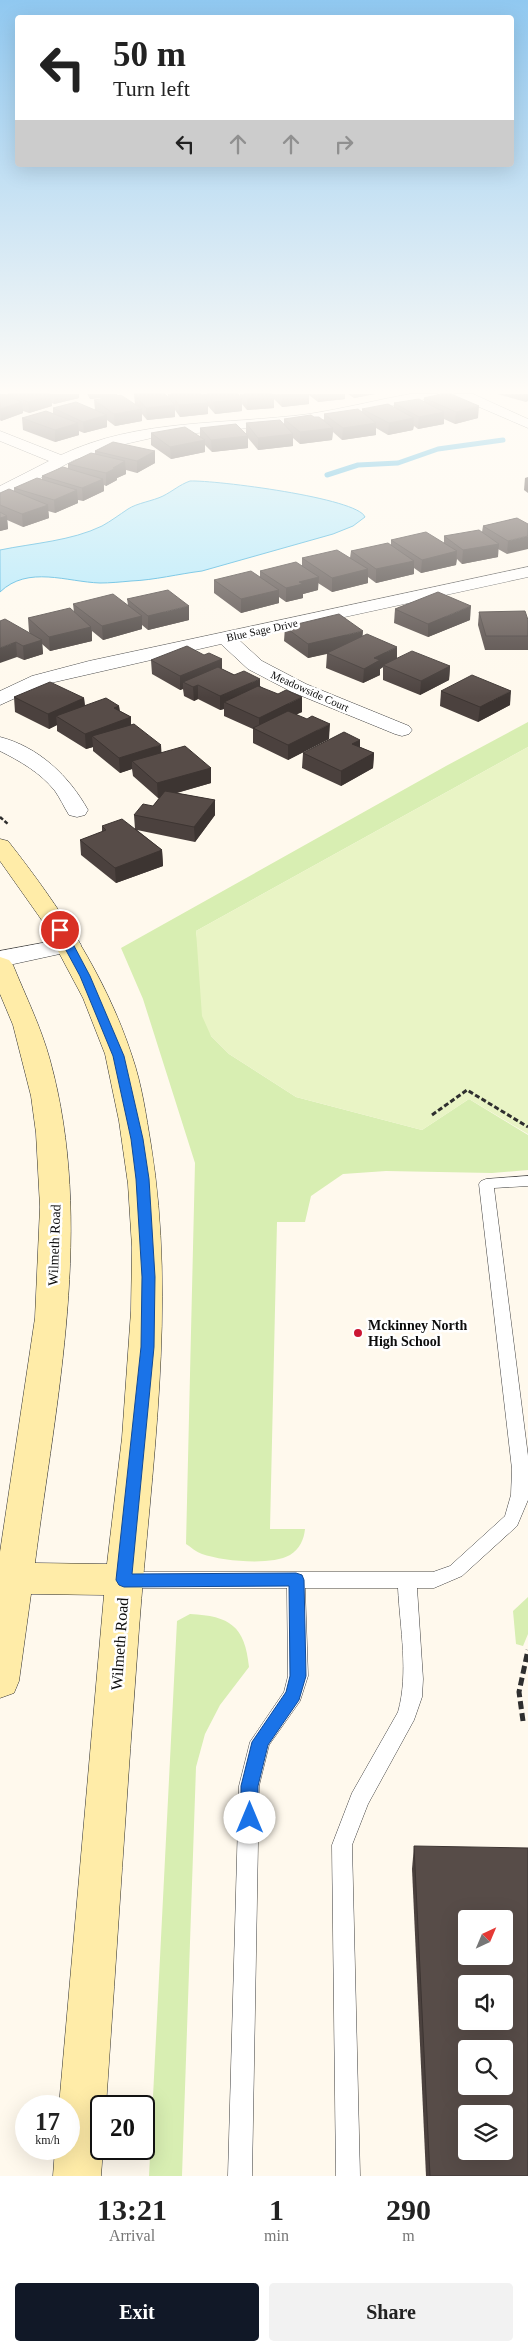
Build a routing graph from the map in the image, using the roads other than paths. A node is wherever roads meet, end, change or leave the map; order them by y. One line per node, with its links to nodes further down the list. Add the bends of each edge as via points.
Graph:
1 (528, 572): 2 (street, Blue Sage Drive)
2 (226, 638): 3 (street, Blue Sage Drive, via 39,680); 4 (street, Meadowside Court, via 255,665 299,688)
3 (0, 699)
4 (402, 730)
5 (0, 743): 6 (street, via 33,762 58,782)
6 (76, 810)
7 (0, 846): 8 (main road, Wilmeth Road, via 37,893)
8 (69, 945): 9 (street); 15 (main road, Wilmeth Road, via 104,1016 119,1056 137,1139 147,1231 147,1347)
9 (0, 959)
10 (0, 965): 13 (main road, Wilmeth Road, via 26,1024 37,1065 56,1196 51,1318)
11 (528, 1181): 12 (lane, via 486,1184)
12 (525, 1469): 14 (lane, via 521,1497 511,1520 456,1570 434,1580)
13 (14, 1578): 15 (main road); 17 (main road, Wilmeth Road)
14 (407, 1579): 16 (lane); 20 (lane, via 412,1697 407,1714 359,1800 342,1845)
15 (124, 1580): 16 (lane); 18 (main road, Wilmeth Road)
16 (296, 1580): 19 (lane, via 298,1676 293,1695 260,1742 249,1786)
17 (0, 1680)
18 (78, 2176)
19 (240, 2176)
20 (348, 2176)

